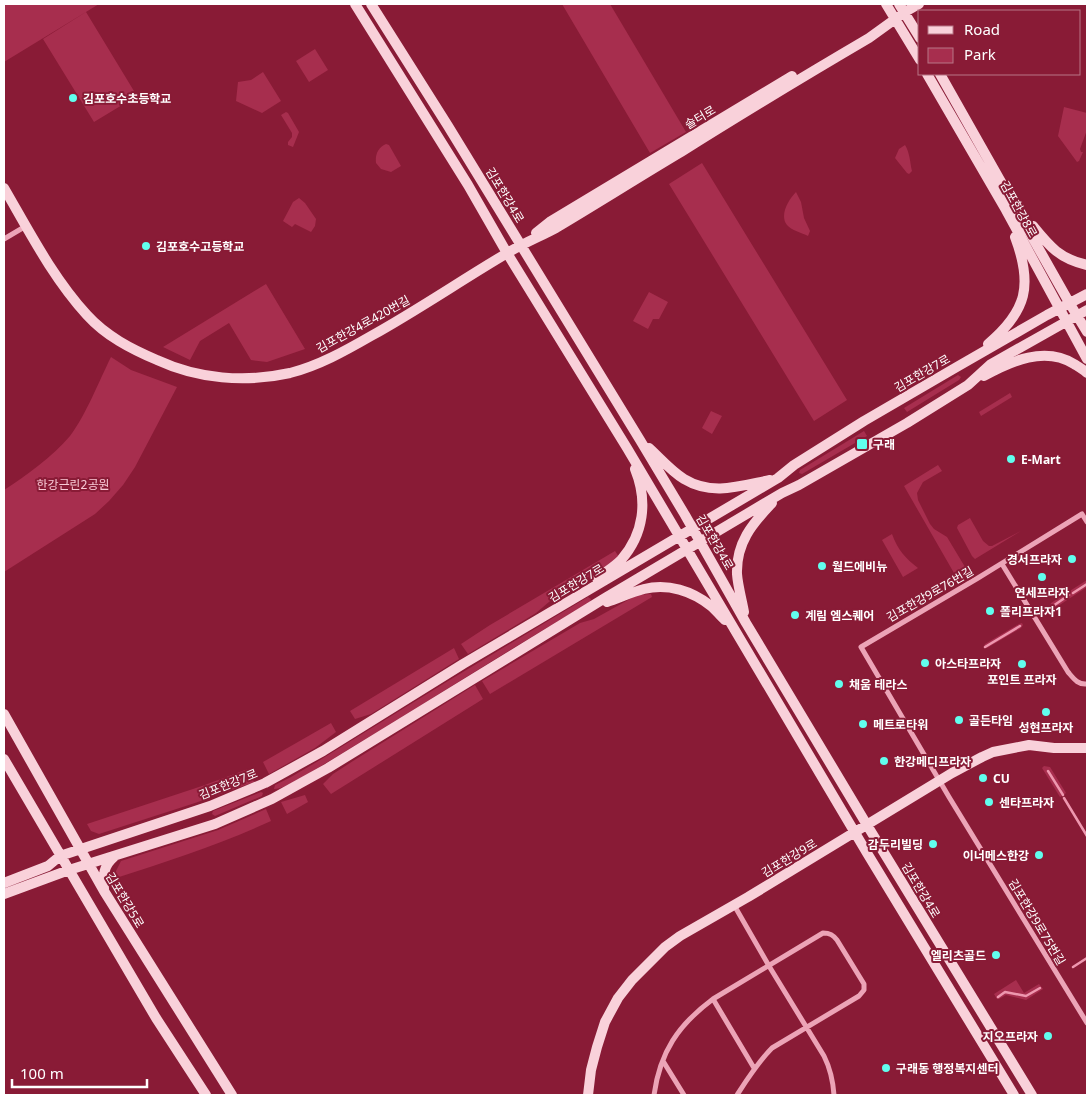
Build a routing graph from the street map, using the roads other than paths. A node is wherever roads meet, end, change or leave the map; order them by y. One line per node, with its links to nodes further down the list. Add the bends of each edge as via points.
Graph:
1 (354, 4): 16 (street)
2 (371, 4): 15 (street, 김포한강4로)
3 (886, 4): 6 (street)
4 (919, 4): 5 (street, 솔터로)
5 (902, 8): 6 (street, 솔터로); 7 (street)
6 (896, 18): 8 (street); 15 (street, 솔터로, via 869,38 625,187)
7 (918, 35)
8 (918, 56)
9 (928, 75): 12 (street, 김포한강8로)
10 (941, 75): 12 (street, 김포한강8로)
11 (4, 188): 13 (street, 김포한강4로420번길)
12 (1010, 207): 17 (street, via 1061,256); 19 (street, 김포한강8로); 20 (street, 김포한강8로); 26 (street, via 1025,274 1022,300 1010,323)
13 (26, 226): 14 (street); 16 (street, 김포한강4로420번길, via 68,292 104,331 164,364 207,376 244,379 291,372 344,351)
14 (4, 239)
15 (521, 245): 16 (street, 솔터로); 29 (street, 김포한강4로)
16 (507, 253): 30 (street)
17 (1087, 265)
18 (1087, 294): 19 (street, 김포한강7로)
19 (1070, 304): 20 (street, 김포한강7로); 22 (street, 김포한강8로)
20 (1060, 309): 23 (street, 김포한강8로); 26 (street, 김포한강7로)
21 (1087, 310): 22 (street)
22 (1077, 315): 23 (street); 24 (street, 김포한강8로)
23 (1067, 321): 25 (street, 김포한강8로); 28 (street, via 991,364)
24 (1087, 332)
25 (1087, 359)
26 (967, 361): 31 (street, 김포한강7로, via 872,416)
27 (1087, 373): 28 (street, via 1054,355 1036,356 1003,365)
28 (968, 385): 32 (street)
29 (640, 440): 31 (street, via 683,478 709,489); 35 (street, 김포한강4로)
30 (627, 448): 36 (street); 40 (street, via 638,475 643,501 635,540 620,561)
31 (778, 478): 35 (street, 김포한강7로)
32 (782, 493): 37 (street); 42 (street, via 756,519 740,550 737,574)
33 (1085, 512): 34 (street, 김포한강9로76번길); 39 (street, 김포한강9로76번길)
34 (1087, 522)
35 (692, 529): 36 (street, 김포한강7로); 37 (street, 김포한강4로)
36 (680, 536): 38 (street); 40 (street, 김포한강7로)
37 (700, 542): 38 (street); 42 (street, 김포한강4로)
38 (687, 549): 41 (street); 43 (street)
39 (1002, 564): 44 (street, via 1068,672 1076,682); 48 (street, 김포한강9로76번길, via 862,646)
40 (558, 608): 51 (street, 김포한강7로, via 265,783 210,806)
41 (587, 609): 43 (street, via 663,586 690,594 711,606); 52 (street, via 272,799 215,824)
42 (746, 623): 49 (street, 김포한강4로)
43 (738, 634): 50 (street)
44 (1087, 684)
45 (4, 714): 51 (street, 김포한강5로)
46 (1087, 748): 48 (street, 김포한강9로, via 1029,745 1004,749 982,756)
47 (4, 759): 53 (street)
48 (939, 781): 49 (street, 김포한강9로); 62 (street, 김포한강9로75번길)
49 (867, 825): 50 (street, 김포한강9로); 74 (street, 김포한강4로)
50 (856, 832): 59 (street, 김포한강9로); 73 (street)
51 (80, 849): 53 (street, 김포한강7로); 54 (street, 김포한강5로)
52 (117, 855): 54 (street); 57 (street, via 105,868)
53 (60, 856): 55 (street); 56 (street, 김포한강7로, via 48,866)
54 (88, 864): 55 (street); 57 (street, 김포한강5로)
55 (69, 870): 58 (street); 66 (street, via 156,1018)
56 (4, 883)
57 (104, 891): 67 (street, 김포한강5로)
58 (4, 894)
59 (734, 905): 60 (street); 68 (street, 김포한강9로, via 665,947 618,998 596,1047)
60 (769, 966): 61 (street); 63 (street); 63 (street, via 823,933 838,940 864,984 864,990)
61 (713, 999): 64 (street, via 684,1024); 65 (street)
62 (1087, 1023)
63 (806, 1028): 65 (street, via 772,1048); 72 (street, via 830,1069)
64 (663, 1060): 69 (street); 70 (street)
65 (754, 1068): 71 (street)
66 (206, 1095)
67 (232, 1095)
68 (588, 1095)
69 (654, 1095)
70 (684, 1095)
71 (737, 1095)
72 (834, 1095)
73 (1014, 1095)
74 (1032, 1095)

